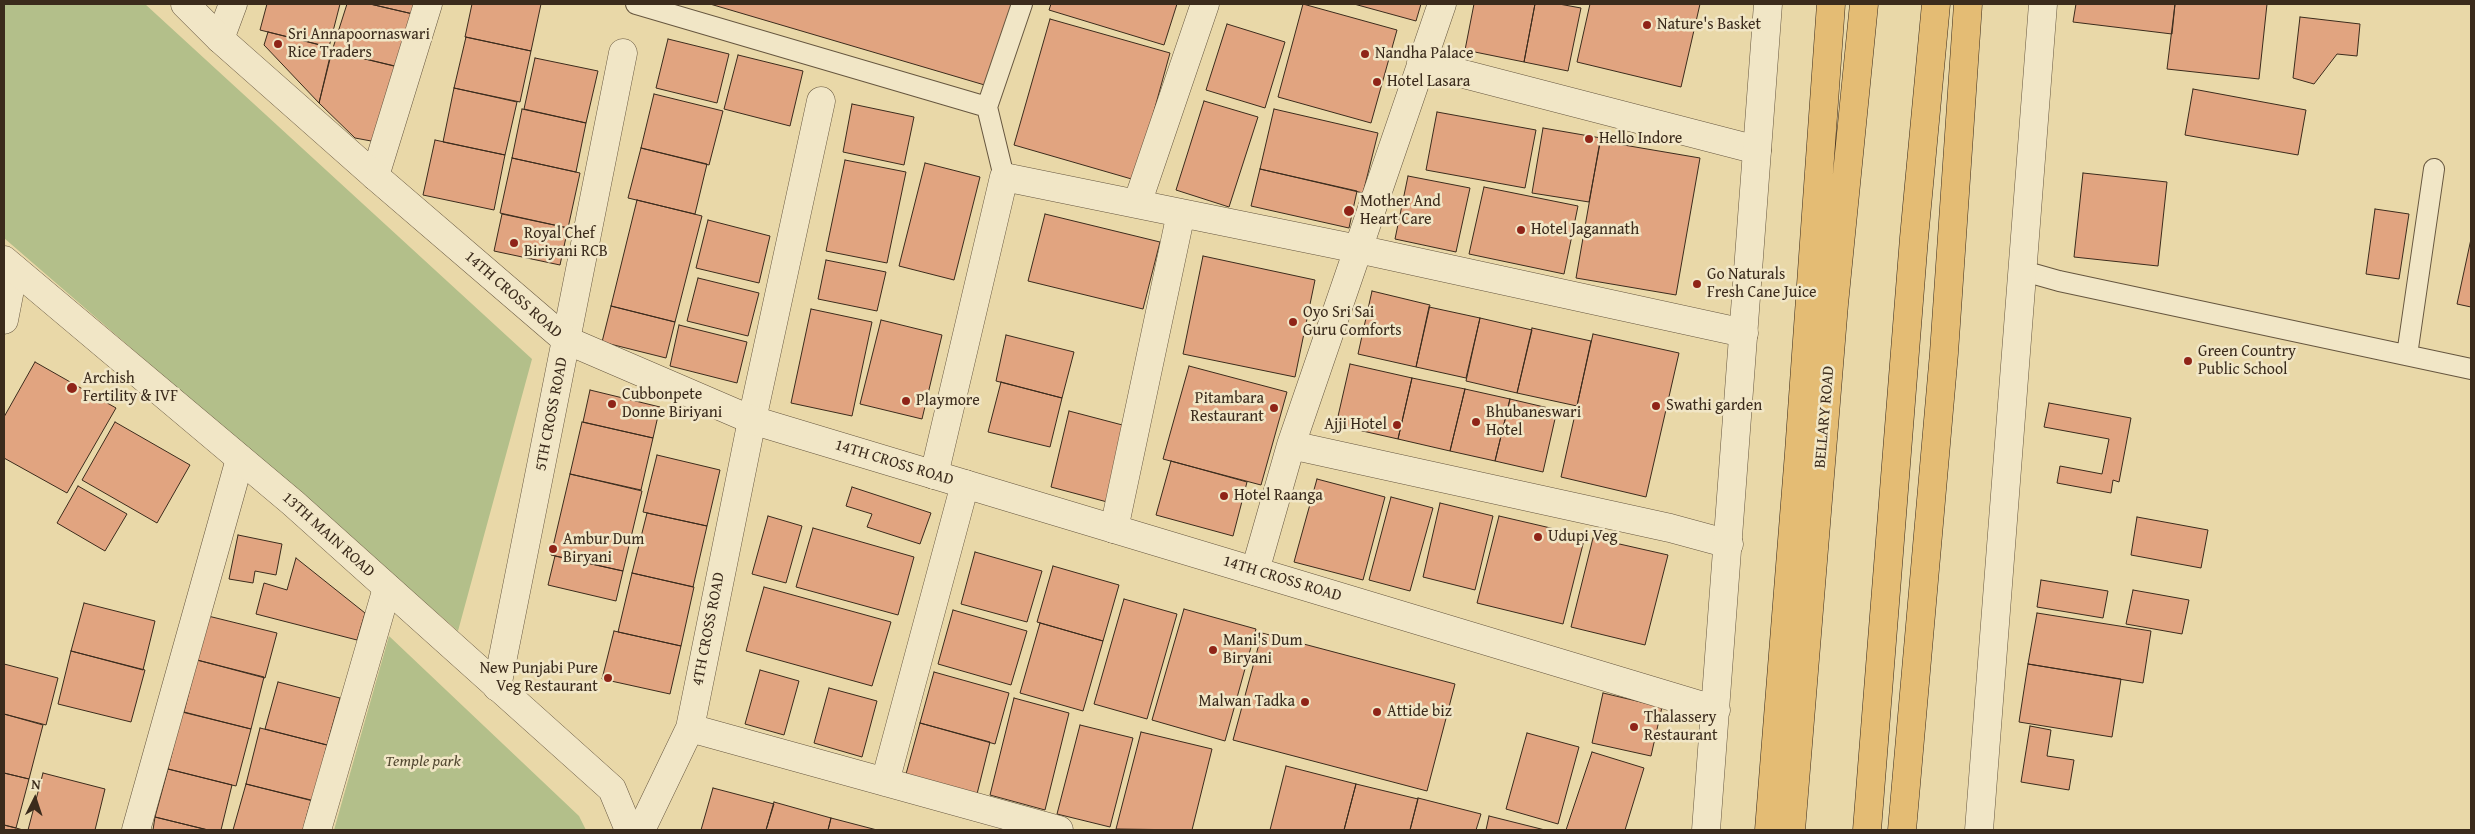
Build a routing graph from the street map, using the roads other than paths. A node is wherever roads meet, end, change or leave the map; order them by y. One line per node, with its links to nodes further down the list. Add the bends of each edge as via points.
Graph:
1 (185, 4): 14 (street, 14TH CROSS ROAD)
2 (233, 4): 14 (street)
3 (428, 4): 21 (street)
4 (636, 4): 18 (lane)
5 (1022, 4): 18 (lane)
6 (1205, 4): 23 (street)
7 (1442, 4): 16 (street)
8 (1768, 4): 19 (street)
9 (1831, 4): 52 (highway, BELLARY ROAD)
10 (1864, 4): 53 (highway, BELLARY ROAD, via 1834,304)
11 (1936, 4): 54 (highway)
12 (1968, 4): 55 (highway, via 1944,353)
13 (2043, 4): 27 (street)
14 (220, 39): 21 (street, 14TH CROSS ROAD)
15 (623, 53): 30 (street, 5TH CROSS ROAD)
16 (1422, 63): 19 (street); 25 (street)
17 (821, 101): 33 (street, 4TH CROSS ROAD)
18 (987, 107): 22 (lane)
19 (1757, 150): 29 (street)
20 (2434, 169): 31 (lane)
21 (375, 176): 30 (street, 14TH CROSS ROAD)
22 (1004, 177): 23 (street); 36 (street)
23 (1138, 204): 24 (street)
24 (1181, 213): 25 (street); 38 (street)
25 (1358, 249): 29 (street); 34 (street)
26 (9, 265): 28 (street); 35 (street, 13TH MAIN ROAD)
27 (2020, 270): 31 (lane); 56 (street)
28 (4, 320)
29 (1744, 333): 39 (street)
30 (566, 340): 33 (street, 14TH CROSS ROAD); 42 (street, 5TH CROSS ROAD)
31 (2407, 355): 32 (lane)
32 (2471, 369)
33 (752, 420): 36 (street, 14TH CROSS ROAD); 44 (street, 4TH CROSS ROAD)
34 (1292, 445): 39 (street, via 1670,528); 40 (street)
35 (240, 459): 41 (street, 13TH MAIN ROAD); 46 (street)
36 (934, 475): 37 (street, 14TH CROSS ROAD)
37 (965, 484): 38 (street, 14TH CROSS ROAD); 45 (street)
38 (1114, 529): 40 (street, 14TH CROSS ROAD)
39 (1729, 544): 43 (street)
40 (1255, 571): 43 (street, 14TH CROSS ROAD)
41 (387, 588): 42 (street, 13TH MAIN ROAD); 47 (street)
42 (497, 687): 48 (street, 13TH MAIN ROAD, via 612,789)
43 (1716, 710): 51 (street)
44 (690, 728): 45 (street); 49 (street, 4TH CROSS ROAD)
45 (885, 782): 50 (street)
46 (136, 830)
47 (317, 830)
48 (629, 830)
49 (640, 830)
50 (1059, 830)
51 (1706, 830)
52 (1769, 830)
53 (1791, 830)
54 (1867, 830)
55 (1902, 830)
56 (1979, 830)

